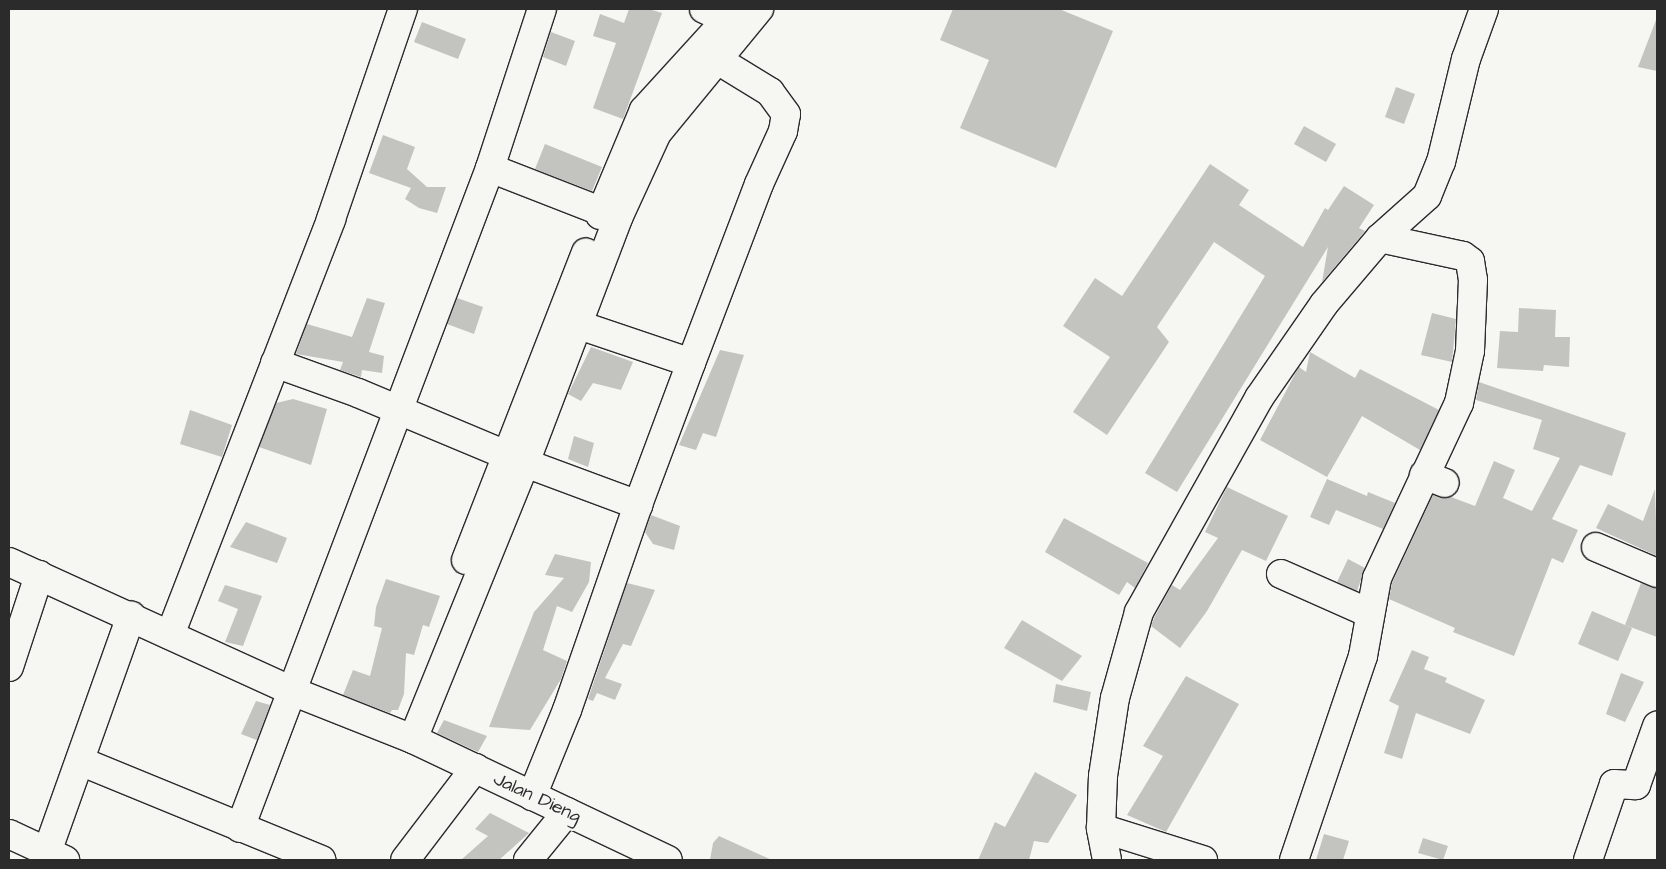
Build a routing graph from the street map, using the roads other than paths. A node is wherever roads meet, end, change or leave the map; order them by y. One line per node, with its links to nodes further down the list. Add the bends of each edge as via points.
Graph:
1 (403, 9): 10 (street, via 330,219)
2 (542, 9): 6 (street)
3 (1484, 9): 8 (street, via 1466,59 1441,162 1427,196)
4 (734, 15): 5 (street)
5 (710, 55): 7 (street, via 647,129); 11 (street, via 770,92 784,108 786,122)
6 (490, 168): 7 (street); 12 (street)
7 (610, 215): 9 (street); 13 (street)
8 (1380, 238): 20 (street, via 1463,256 1472,268 1467,374 1459,403 1434,479 1377,578); 32 (street, via 1324,304 1259,398 1139,612 1115,698 1103,776)
9 (578, 325): 11 (street); 13 (street)
10 (275, 363): 12 (street, via 358,392); 22 (street)
11 (691, 363): 14 (street)
12 (398, 411): 13 (street); 24 (street)
13 (514, 459): 14 (street); 26 (street)
14 (638, 505): 29 (street, via 567,710)
15 (1596, 547): 17 (street)
16 (9, 562): 19 (street, Jalan Dieng)
17 (1657, 573)
18 (1281, 574): 20 (street)
19 (39, 575): 21 (street, Jalan Dieng); 23 (street)
20 (1369, 613): 41 (street, via 1363,656)
21 (131, 616): 22 (street, Jalan Dieng); 27 (street)
22 (170, 635): 24 (street, Jalan Dieng)
23 (9, 667)
24 (294, 692): 26 (street, Jalan Dieng); 31 (street)
25 (1657, 726): 42 (street, via 1636,785 1614,784)
26 (406, 737): 28 (street, Jalan Dieng)
27 (80, 761): 31 (street); 34 (street)
28 (476, 768): 29 (street, Jalan Dieng); 37 (street)
29 (532, 796): 30 (street, Jalan Dieng)
30 (567, 812): 35 (street, Jalan Dieng); 38 (street)
31 (240, 828): 36 (street)
32 (1101, 828): 39 (street); 40 (street)
33 (9, 834): 34 (street)
34 (56, 856)
35 (663, 859)
36 (321, 860)
37 (405, 860)
38 (528, 860)
39 (1107, 860)
40 (1203, 860)
41 (1294, 860)
42 (1588, 860)

